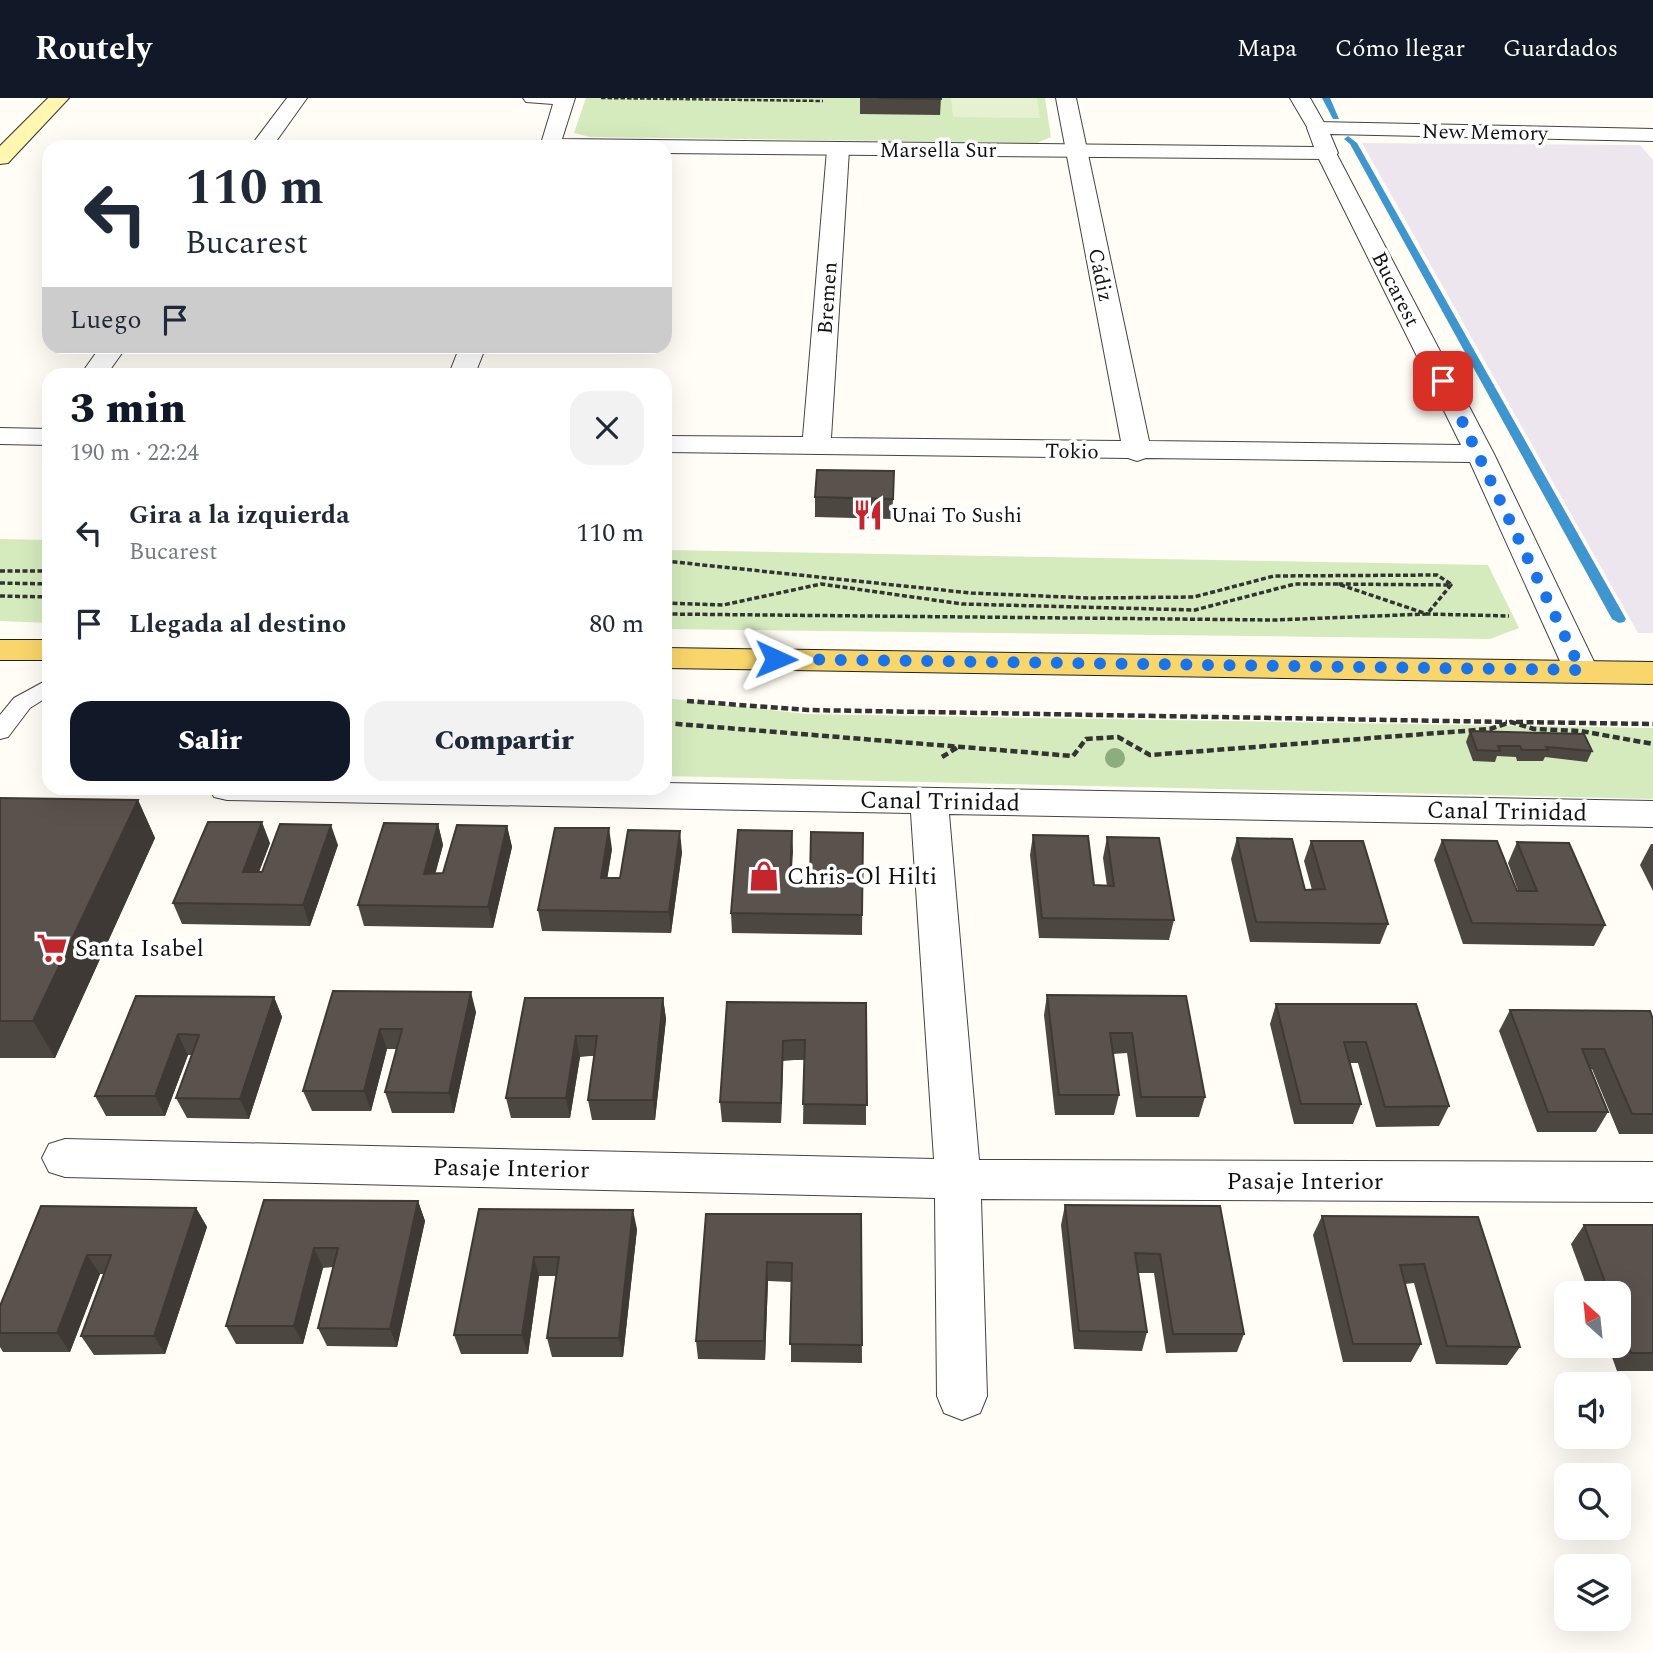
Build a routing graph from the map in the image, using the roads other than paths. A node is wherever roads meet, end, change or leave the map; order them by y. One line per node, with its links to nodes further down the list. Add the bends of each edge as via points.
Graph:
1 (59, 98): 15 (main road)
2 (297, 98): 9 (street)
3 (533, 98): 4 (street)
4 (565, 98): 10 (street)
5 (1066, 98): 13 (street, Cádiz)
6 (1300, 98): 7 (street, Bucarest)
7 (1317, 128): 8 (street, New Memory); 14 (street, Bucarest)
8 (1653, 135)
9 (266, 140)
10 (551, 140)
11 (672, 148): 12 (street, Marsella Sur)
12 (838, 150): 13 (street, Marsella Sur); 19 (street, Bremen)
13 (1075, 151): 14 (street, Marsella Sur); 20 (street, Cádiz)
14 (1327, 153): 21 (street, Bucarest)
15 (0, 158)
16 (0, 436): 17 (street)
17 (42, 436)
18 (672, 444): 19 (street, Tokio)
19 (816, 446): 20 (street, Tokio)
20 (1137, 452): 21 (street, Tokio)
21 (1480, 454): 25 (street, Bucarest)
22 (0, 650): 23 (main road)
23 (42, 650)
24 (672, 658): 25 (main road)
25 (1581, 670): 26 (main road)
26 (1653, 673)
27 (42, 690): 28 (lane, via 22,703)
28 (0, 731)
29 (637, 795): 30 (street, Canal Trinidad)
30 (929, 800): 31 (street, Canal Trinidad); 33 (street)
31 (1653, 814)
32 (65, 1158): 33 (street, Pasaje Interior)
33 (958, 1179): 34 (street, Pasaje Interior); 35 (street)
34 (1653, 1182)
35 (962, 1396)

